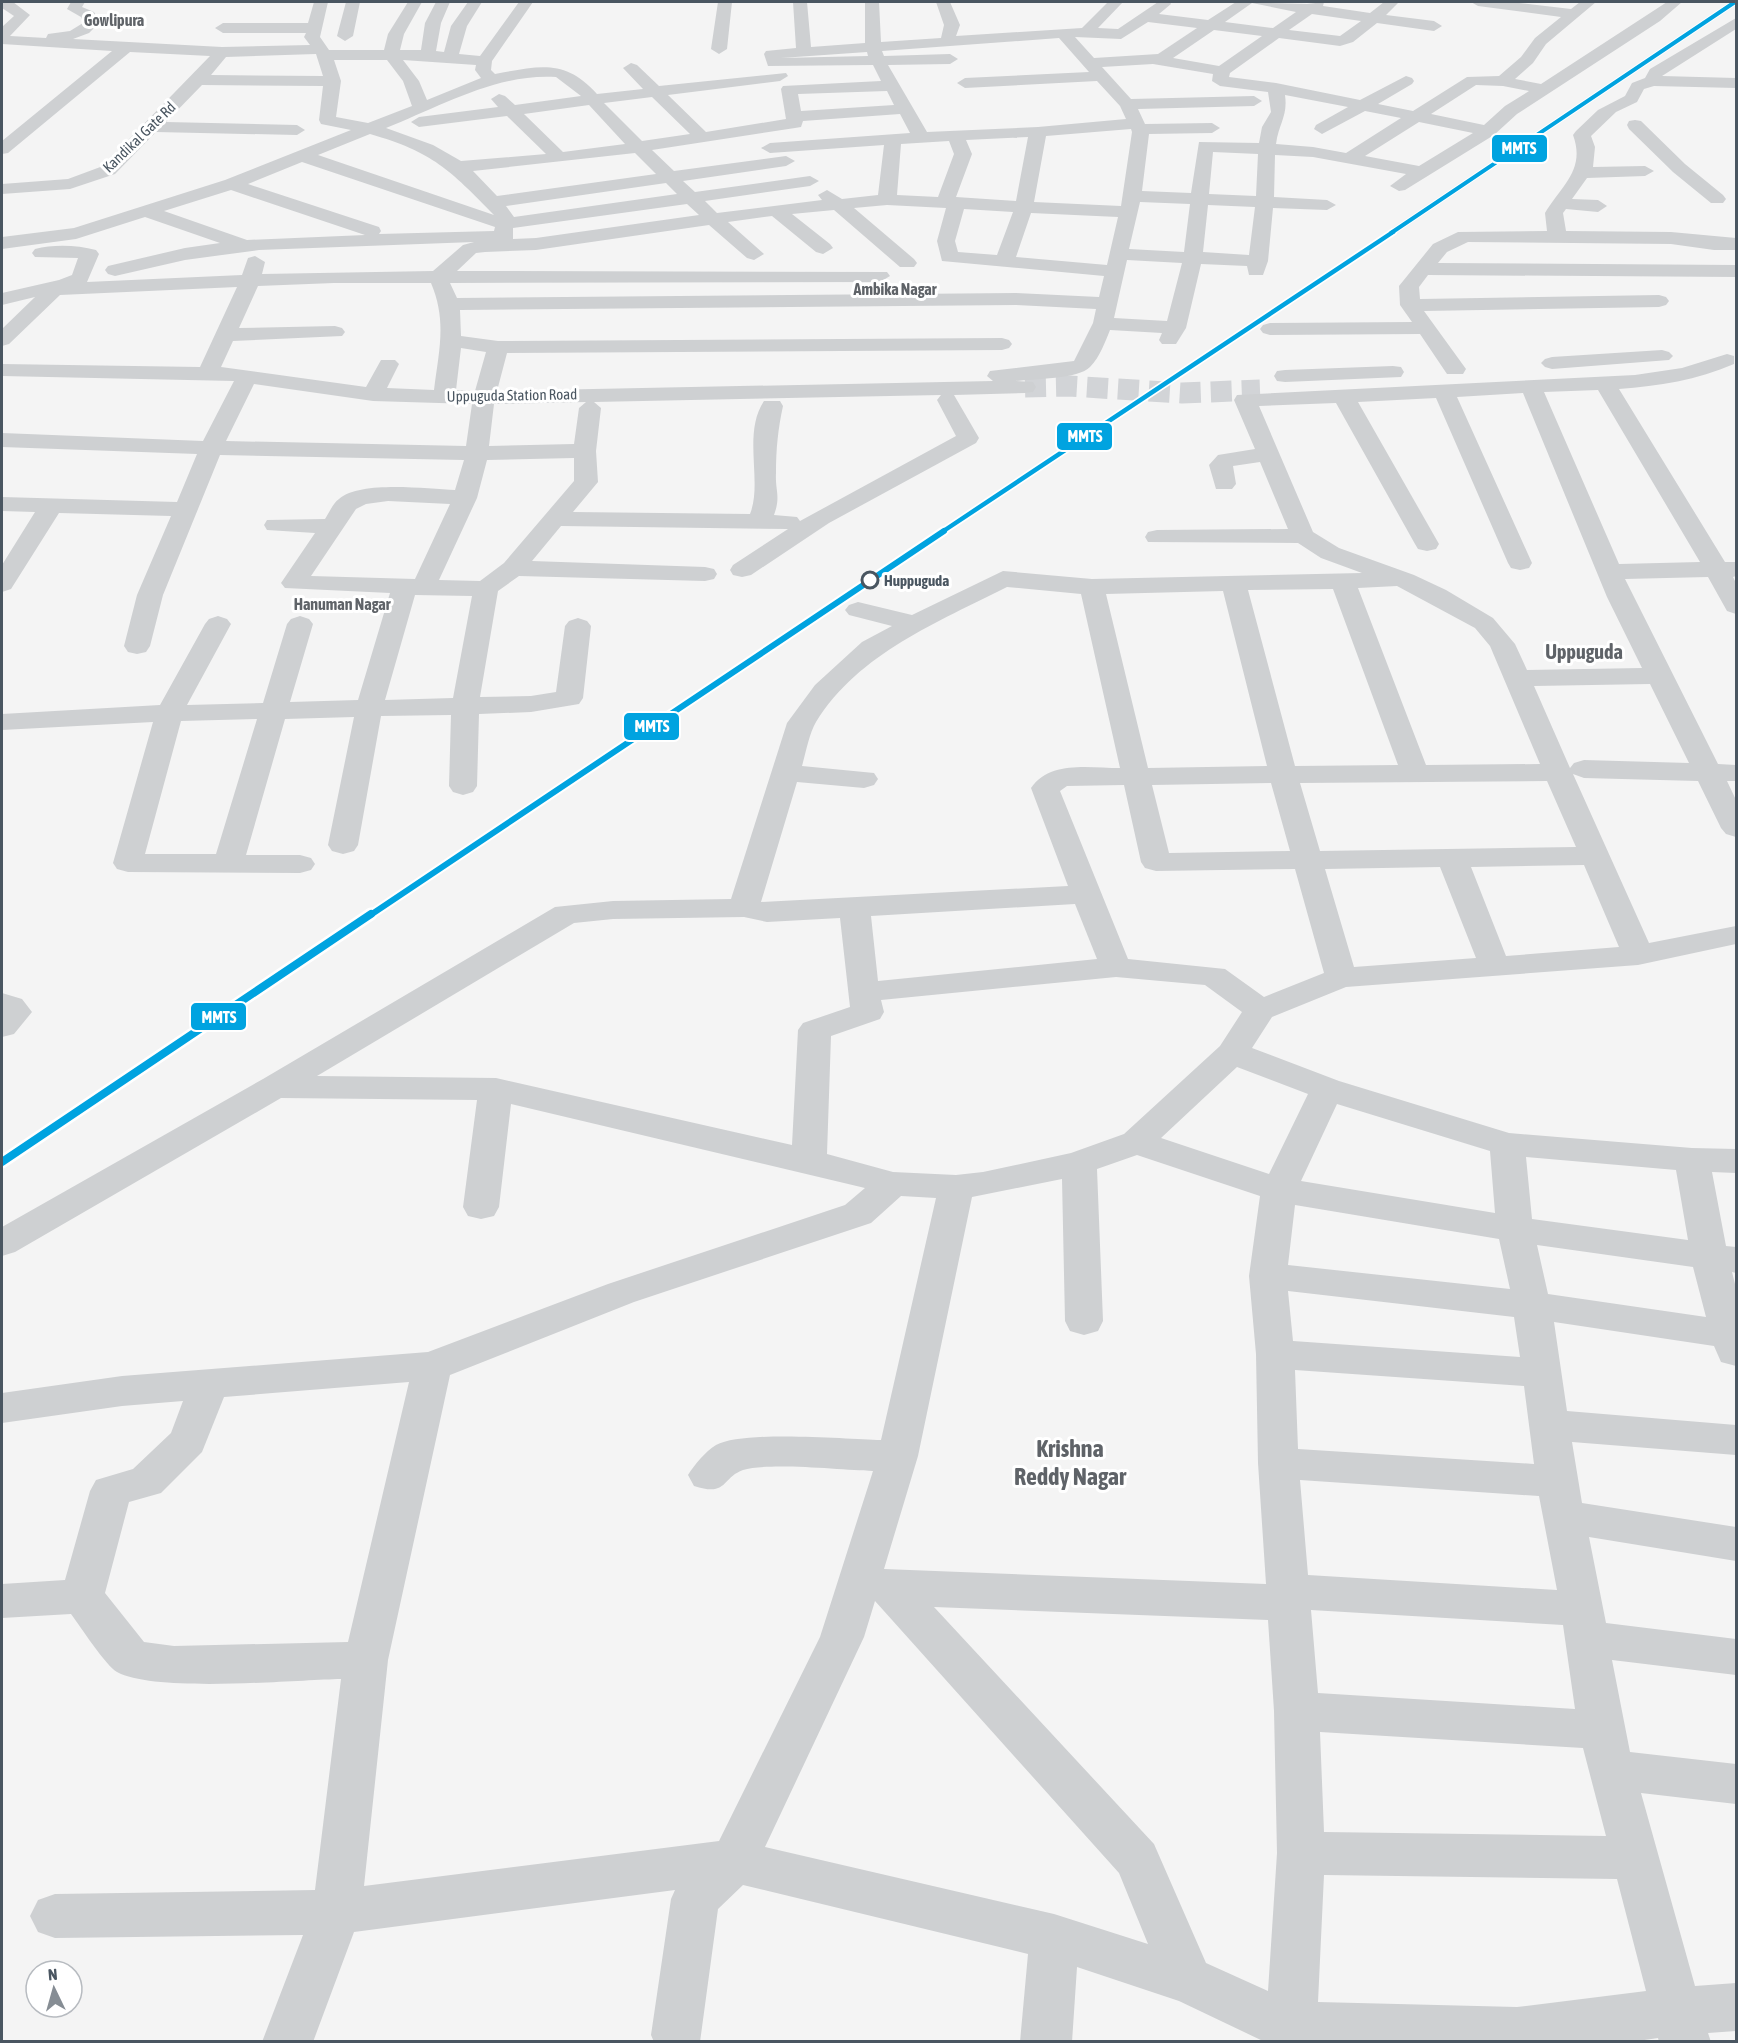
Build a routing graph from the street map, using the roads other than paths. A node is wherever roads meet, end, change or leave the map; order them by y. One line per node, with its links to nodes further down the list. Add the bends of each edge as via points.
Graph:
1 (78, 2): 38 (street, via 74,9 86,12 92,22 80,33)
2 (353, 2): 34 (street)
3 (415, 2): 45 (street, via 390,34)
4 (443, 2): 47 (street, via 433,23)
5 (475, 2): 48 (street, via 459,26)
6 (526, 2): 51 (street)
7 (725, 2): 42 (street)
8 (800, 2): 44 (street)
9 (872, 2): 46 (street)
10 (943, 2): 40 (street, via 952,25)
11 (1116, 2): 31 (street)
12 (1168, 2): 25 (street)
13 (1245, 2): 28 (street)
14 (1258, 2): 21 (street)
15 (1392, 2): 26 (street)
16 (1478, 2): 24 (street)
17 (1589, 2): 24 (street)
18 (1675, 2): 69 (street)
19 (2, 4): 38 (street, via 23,15)
20 (321, 5): 22 (street); 39 (street)
21 (1314, 6): 26 (street); 32 (street)
22 (298, 10)
23 (1449, 14): 29 (street)
24 (1575, 14): 62 (street, via 1540,41 1527,60)
25 (1145, 17): 28 (street); 31 (street, via 1122,37)
26 (1371, 17): 29 (street); 32 (street, via 1348,39 1340,41)
27 (1737, 23): 63 (street, via 1656,72)
28 (1208, 25): 32 (street); 50 (street)
29 (1434, 26): 36 (street)
30 (223, 28): 39 (street)
31 (1086, 32): 33 (street)
32 (1274, 34): 55 (street)
33 (1065, 35): 37 (street); 54 (street)
34 (345, 36): 35 (street); 39 (street)
35 (362, 36)
36 (1420, 38)
37 (998, 39): 40 (street); 57 (street)
38 (6, 40): 41 (street)
39 (319, 42): 43 (street); 45 (street); 60 (street)
40 (944, 42): 46 (street); 49 (street)
41 (127, 46): 43 (street); 109 (street)
42 (719, 49)
43 (222, 52): 58 (street, Kandikal Gate Rd)
44 (804, 52): 46 (street); 46 (street, via 772,54 774,63)
45 (391, 54): 47 (street); 84 (street, via 411,81)
46 (876, 54): 49 (street); 68 (street)
47 (428, 55): 48 (street)
48 (450, 59): 51 (street)
49 (950, 59): 66 (street)
50 (1161, 59): 54 (street); 55 (street)
51 (484, 61): 64 (street)
52 (631, 68): 70 (street)
53 (704, 69): 65 (street)
54 (1096, 69): 57 (street); 81 (street)
55 (1222, 71): 72 (street, via 1220,81)
56 (780, 76): 65 (street)
57 (1034, 79): 66 (street); 71 (street)
58 (198, 80): 59 (street); 94 (street, Kandikal Gate Rd)
59 (261, 80): 60 (street); 74 (street)
60 (333, 81): 96 (street, via 327,120)
61 (1406, 81): 82 (street)
62 (1503, 81): 69 (street); 73 (street, via 1473,80)
63 (1652, 81): 67 (street); 76 (street, via 1638,86)
64 (488, 83): 78 (street, via 545,73 564,74); 84 (street); 87 (street)
65 (721, 83): 70 (street); 75 (street)
66 (964, 83): 79 (street)
67 (1737, 83)
68 (891, 86): 85 (street); 89 (street, via 789,90)
69 (1542, 89): 86 (street)
70 (657, 93): 78 (street); 106 (street)
71 (1047, 95)
72 (1276, 95): 81 (street); 82 (street); 110 (street, via 1279,112 1270,127)
73 (1449, 97): 80 (street); 91 (street)
74 (246, 98)
75 (738, 98)
76 (1630, 99): 77 (street); 104 (street, via 1619,102)
77 (1654, 99)
78 (592, 100): 87 (street); 111 (street)
79 (976, 100)
80 (1469, 101)
81 (1127, 104): 93 (street)
82 (1359, 105): 91 (street); 98 (street)
83 (1490, 105): 86 (street)
84 (421, 107): 96 (street)
85 (903, 109): 89 (street); 105 (street)
86 (1511, 110): 100 (street)
87 (510, 111): 96 (street); 114 (street)
88 (1059, 111): 95 (street)
89 (796, 117): 92 (street, via 795,123)
90 (987, 117): 102 (street)
91 (1416, 117): 100 (street); 115 (street)
92 (759, 124): 106 (street); 108 (street)
93 (1138, 126): 95 (street); 97 (street); 136 (street)
94 (151, 127): 99 (street, via 238,136); 126 (street, Kandikal Gate Rd, via 100,175 70,184)
95 (1071, 127): 101 (street)
96 (370, 128): 113 (street); 117 (street, via 432,151)
97 (1212, 128)
98 (1322, 129)
99 (297, 130)
100 (1488, 131): 119 (street)
101 (1038, 132): 102 (street); 137 (street)
102 (998, 134): 103 (street)
103 (955, 135): 105 (street); 131 (street, via 963,154)
104 (1582, 135): 120 (street, via 1589,149 1588,163); 129 (street, via 1627,131)
105 (921, 137): 107 (street)
106 (704, 138): 111 (street)
107 (893, 139): 108 (street); 130 (street)
108 (768, 146): 111 (street); 116 (street)
109 (2, 149)
110 (1267, 149): 112 (street); 128 (street, via 1205,146); 133 (street)
111 (646, 153): 114 (street); 121 (street); 123 (street)
112 (1328, 155): 115 (street); 133 (street, via 1327,213)
113 (303, 156): 124 (street); 142 (street)
114 (559, 157): 117 (street)
115 (1348, 159): 119 (street)
116 (786, 161): 121 (street); 122 (street)
117 (458, 167): 123 (street)
118 (1645, 171): 120 (street)
119 (1424, 172): 125 (street)
120 (1580, 174): 135 (street)
121 (669, 177): 127 (street); 132 (street)
122 (810, 181): 127 (street); 134 (street)
123 (471, 182): 132 (street)
124 (231, 184): 140 (street); 144 (street)
125 (1399, 186)
126 (2, 189)
127 (692, 198): 141 (street); 142 (street)
128 (1198, 199): 133 (street); 136 (street); 154 (street)
129 (1717, 199)
130 (887, 200): 131 (street); 134 (street)
131 (952, 201): 137 (street); 155 (street, via 946,241 948,257)
132 (492, 202): 142 (street, via 505,216)
133 (1265, 202): 154 (street, via 1257,266)
134 (836, 203): 139 (street); 157 (street)
135 (1559, 203): 138 (street); 143 (street, via 1554,213)
136 (1130, 204): 137 (street); 156 (street)
137 (1023, 205): 155 (street, via 1013,245)
138 (1598, 206)
139 (776, 210): 141 (street); 150 (street)
140 (146, 211): 146 (street, via 76,233); 148 (street)
141 (710, 219): 149 (street, via 536,244); 152 (street)
142 (503, 230): 144 (street); 149 (street, via 503,242)
143 (1557, 237): 147 (street, via 1671,238); 159 (street, via 1466,236 1440,248)
144 (395, 239): 145 (street)
145 (336, 240): 148 (street); 163 (street)
146 (2, 243)
147 (1737, 244)
148 (252, 245): 151 (street); 165 (street)
149 (479, 246): 164 (street, via 470,249)
150 (823, 249)
151 (185, 254): 166 (street); 167 (street)
152 (754, 254)
153 (2, 256): 167 (street, via 88,254)
154 (1193, 258): 156 (street); 175 (street, via 1173,334)
155 (1004, 262): 158 (street)
156 (1116, 262): 158 (street); 172 (street)
157 (907, 263)
158 (1045, 266): 169 (street)
159 (1422, 269): 160 (street); 174 (street, via 1409,286)
160 (1737, 271)
161 (783, 276): 162 (street); 164 (street); 171 (street)
162 (880, 276)
163 (334, 277): 164 (street); 165 (street)
164 (438, 277): 173 (street)
165 (250, 281): 166 (street); 179 (street)
166 (173, 283): 167 (street, via 111,294)
167 (66, 284): 168 (street); 180 (street)
168 (2, 299)
169 (1034, 300): 171 (street); 172 (street)
170 (1659, 301): 174 (street)
171 (787, 303): 173 (street); 187 (street)
172 (1107, 303): 175 (street)
173 (450, 304): 181 (street)
174 (1410, 304): 176 (street)
175 (1103, 323): 194 (street, via 1081,365)
176 (1426, 328): 177 (street); 193 (street)
177 (1270, 329)
178 (335, 332): 179 (street)
179 (226, 335): 190 (street)
180 (2, 340)
181 (451, 341): 183 (street); 198 (street)
182 (1002, 344): 187 (street)
183 (498, 347): 187 (street); 201 (street)
184 (388, 364): 197 (street)
185 (1733, 365): 191 (street, via 1683,355); 195 (street, via 1682,375); 196 (street)
186 (1477, 368): 193 (street)
187 (786, 369): 194 (street, via 926,383); 199 (street, via 559,389)
188 (2, 370): 190 (street, Uppuguda Station Road)
189 (1408, 371): 196 (street)
190 (208, 373): 192 (street, Uppuguda Station Road)
191 (1532, 375): 193 (street); 195 (street); 227 (street)
192 (247, 377): 197 (street, Uppuguda Station Road); 206 (street)
193 (1444, 377): 200 (street); 223 (street)
194 (1031, 380): 199 (street, Uppuguda Station Road, via 788,394); 202 (street, via 1045,393 1039,397)
195 (1604, 382): 226 (street, via 1698,535)
196 (1252, 387): 200 (street); 209 (street)
197 (374, 394): 198 (street, Uppuguda Station Road)
198 (444, 396): 201 (street, Uppuguda Station Road)
199 (535, 396): 201 (street, Uppuguda Station Road)
200 (1344, 397): 222 (street)
201 (483, 400): 204 (street); 208 (street)
202 (948, 400): 203 (street); 225 (street, via 968,438 821,518)
203 (772, 406): 204 (street); 216 (street, via 765,437 768,499)
204 (590, 408): 207 (street)
205 (2, 440): 206 (street)
206 (211, 448): 208 (street); 214 (street)
207 (585, 451): 208 (street); 215 (street, via 586,482)
208 (477, 453): 211 (street)
209 (1268, 454): 210 (street, via 1226,460 1221,465); 220 (street)
210 (1224, 484)
211 (465, 498): 219 (street, via 356,498); 238 (street, via 426,582)
212 (2, 504): 213 (street)
213 (51, 506): 214 (street); 230 (street)
214 (184, 509): 245 (street, via 150,595)
215 (554, 519): 216 (street); 224 (street)
216 (759, 522): 217 (street)
217 (789, 522)
218 (276, 525): 219 (street)
219 (332, 526): 233 (street)
220 (1303, 536): 221 (street); 229 (street, via 1330,553)
221 (1157, 537)
222 (1427, 544)
223 (1520, 563)
224 (513, 568): 228 (street); 237 (street)
225 (742, 570)
226 (1726, 570): 227 (street); 239 (street)
227 (1609, 572): 246 (street)
228 (705, 574)
229 (1405, 580): 231 (street); 247 (street, via 1484,623 1502,644)
230 (2, 581)
231 (1343, 582): 234 (street); 257 (street)
232 (266, 583): 233 (street)
233 (294, 583): 235 (street)
234 (1234, 583): 236 (street); 258 (street)
235 (405, 586): 238 (street); 249 (street)
236 (1092, 587): 243 (street, via 1003,579); 259 (street)
237 (486, 588): 238 (street); 248 (street)
238 (435, 589)
239 (1737, 606)
240 (858, 610): 243 (street)
241 (218, 624): 251 (street)
242 (300, 624): 250 (street)
243 (915, 624): 256 (street, via 871,648 825,691 801,723)
244 (578, 626): 248 (street, via 569,698 531,704)
245 (137, 646)
246 (1660, 676): 247 (street); 254 (street)
247 (1516, 678): 253 (street)
248 (465, 706): 249 (street); 261 (street)
249 (369, 708): 250 (street); 263 (street)
250 (274, 711): 251 (street); 267 (street)
251 (169, 713): 252 (street); 267 (street, via 128,863)
252 (2, 722)
253 (1570, 771): 254 (street); 257 (street); 264 (street)
254 (1708, 772): 255 (street); 262 (street)
255 (1737, 772)
256 (785, 773): 260 (street); 270 (street)
257 (1415, 773): 258 (street)
258 (1283, 775): 259 (street); 265 (street)
259 (1136, 776): 265 (street, via 1156,862); 269 (street, via 1060,777 1046,789)
260 (864, 779)
261 (463, 786)
262 (1737, 828)
263 (343, 845)
264 (1593, 856): 266 (street); 273 (street)
265 (1307, 858): 266 (street); 276 (street)
266 (1452, 858): 275 (street)
267 (228, 863): 268 (street)
268 (300, 864)
269 (1084, 894): 271 (street); 274 (street)
270 (744, 908): 271 (street, via 767,913); 282 (street, via 566,914)
271 (855, 909): 277 (street)
272 (1737, 935): 273 (street)
273 (1638, 955): 275 (street)
274 (1116, 967): 277 (street); 279 (street, via 1214,976)
275 (1495, 967): 276 (street)
276 (1341, 978): 279 (street)
277 (863, 992): 288 (street, via 868,1012 815,1030)
278 (2, 1003): 280 (street, via 16,1012)
279 (1260, 1010): 281 (street)
280 (2, 1027)
281 (1232, 1053): 284 (street); 285 (street)
282 (275, 1088): 283 (street); 296 (street)
283 (496, 1089): 288 (street); 294 (street)
284 (1327, 1089): 286 (street); 293 (street)
285 (1136, 1142): 290 (street); 293 (street)
286 (1507, 1144): 287 (street); 295 (street)
287 (1692, 1160): 289 (street); 297 (street)
288 (809, 1161): 291 (street)
289 (1737, 1161)
290 (1079, 1162): 292 (street, via 983,1184); 300 (street)
291 (893, 1184): 292 (street); 303 (street, via 858,1214 621,1293)
292 (956, 1186): 309 (street)
293 (1279, 1190): 295 (street); 298 (street)
294 (480, 1207)
295 (1515, 1228): 297 (street); 299 (street)
296 (2, 1243)
297 (1723, 1259): 301 (street)
298 (1268, 1276): 299 (street); 302 (street)
299 (1532, 1305): 301 (street); 304 (street)
300 (1084, 1321)
301 (1734, 1341)
302 (1275, 1354): 304 (street); 310 (street)
303 (432, 1366): 305 (street); 320 (street)
304 (1543, 1373): 307 (street)
305 (209, 1384): 306 (street); 315 (street, via 188,1441 146,1482 111,1491)
306 (2, 1408)
307 (1548, 1425): 308 (street); 312 (street)
308 (1737, 1440)
309 (898, 1456): 311 (street, via 770,1452 731,1456); 314 (street)
310 (1278, 1463): 312 (street); 316 (street)
311 (710, 1475)
312 (1560, 1499): 313 (street); 318 (street)
313 (1737, 1544)
314 (875, 1584): 316 (street); 326 (street, via 842,1637); 330 (street, via 1137,1859)
315 (82, 1596): 317 (street); 320 (street, via 131,1658 174,1665)
316 (1290, 1597): 318 (street); 321 (street)
317 (2, 1601)
318 (1584, 1624): 319 (street); 322 (street)
319 (1737, 1657)
320 (366, 1660): 327 (street)
321 (1297, 1711): 322 (street); 324 (street)
322 (1607, 1750): 323 (street); 325 (street)
323 (1737, 1784)
324 (1301, 1853): 325 (street); 333 (street)
325 (1634, 1858): 332 (street)
326 (734, 1861): 327 (street); 329 (street); 334 (street, via 695,1899)
327 (338, 1911): 328 (street); 336 (street)
328 (55, 1916)
329 (1054, 1937): 330 (street); 337 (street)
330 (1188, 1980): 333 (street)
331 (1737, 2007): 332 (street)
332 (1680, 2027): 335 (street)
333 (1291, 2034): 335 (street)
334 (677, 2035)
335 (1518, 2036)
336 (287, 2042)
337 (1046, 2042)

